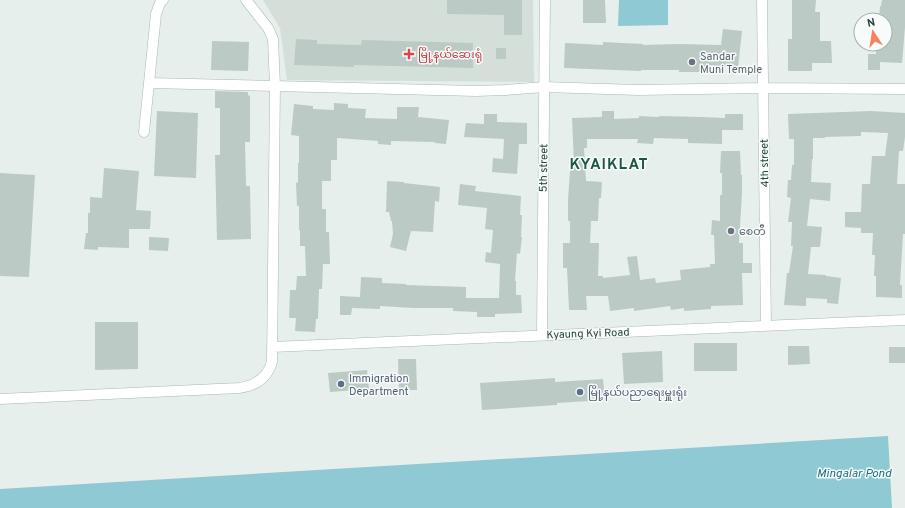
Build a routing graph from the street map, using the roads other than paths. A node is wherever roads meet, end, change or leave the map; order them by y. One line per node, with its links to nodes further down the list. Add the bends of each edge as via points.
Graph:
1 (163, 0): 5 (street, via 156,14)
2 (246, 0): 6 (street, via 268,28 273,39)
3 (545, 0): 7 (street, 5th street)
4 (762, 0): 8 (street, 4th street)
5 (149, 83): 6 (street); 10 (street)
6 (275, 86): 7 (street, via 476,91); 14 (street)
7 (544, 87): 8 (street, via 638,90); 13 (street, 5th street)
8 (763, 88): 9 (street); 12 (street, 4th street)
9 (905, 89)
10 (144, 132)
11 (905, 320): 12 (street, Kyaung Kyi Road)
12 (766, 326): 13 (street, Kyaung Kyi Road)
13 (542, 335): 14 (street, Kyaung Kyi Road)
14 (272, 347): 15 (street, via 272,362 266,375 246,387)
15 (0, 399)

